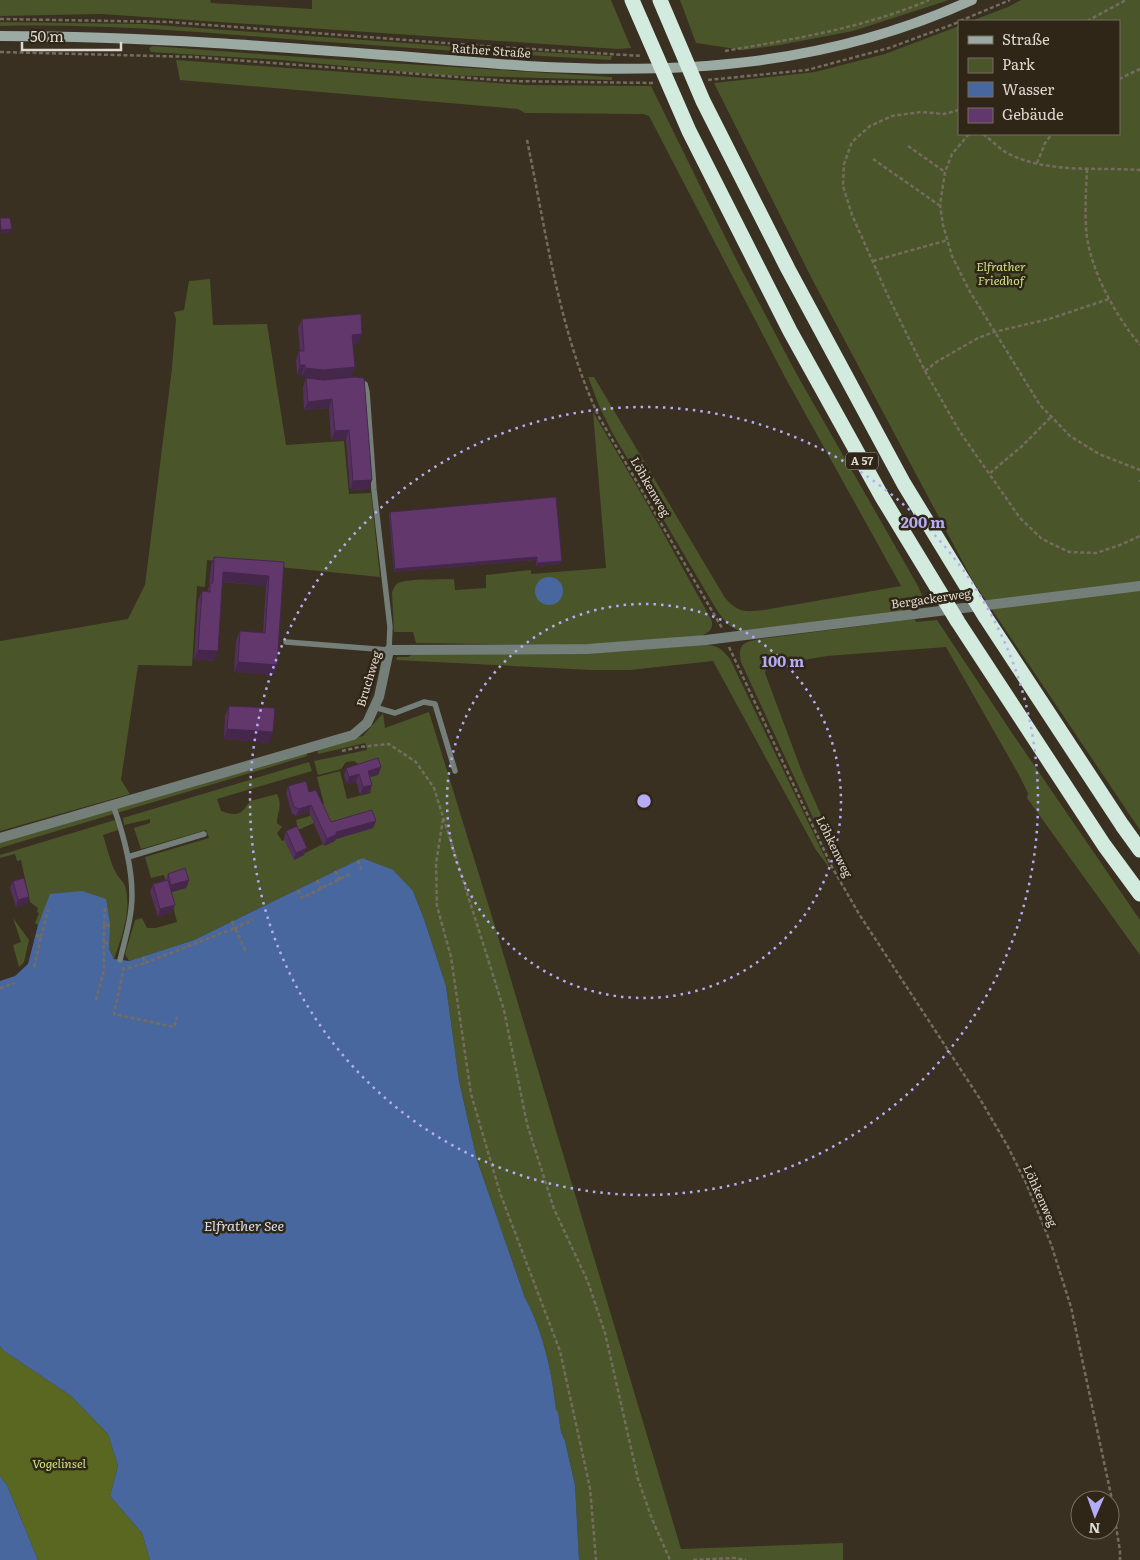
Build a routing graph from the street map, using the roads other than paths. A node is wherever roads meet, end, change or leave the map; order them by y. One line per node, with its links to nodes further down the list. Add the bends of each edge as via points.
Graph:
1 (632, 0): 17 (highway, A 57, via 693,139 790,331 882,497 958,622 1098,837)
2 (660, 0): 15 (highway, A 57, via 703,101 783,260 904,484 986,618)
3 (972, 0): 4 (main road, Rather Straße, via 925,20 805,54 728,65 626,70 177,41)
4 (0, 36)
5 (348, 382): 9 (lane, via 365,384 367,392 374,490 390,627)
6 (1140, 586): 7 (street, Bergackerweg)
7 (726, 638): 9 (street, Bruchweg, via 588,650)
8 (286, 642): 9 (lane)
9 (388, 650): 10 (street, Bruchweg)
10 (374, 707): 11 (lane, via 395,713 424,702 435,704); 12 (street, Bruchweg, via 367,723 354,734)
11 (455, 771)
12 (113, 804): 14 (street, Bruchweg); 16 (lane)
13 (204, 834): 16 (lane)
14 (0, 838)
15 (1140, 850)
16 (128, 857): 18 (lane, via 132,895)
17 (1140, 894)
18 (122, 960)

